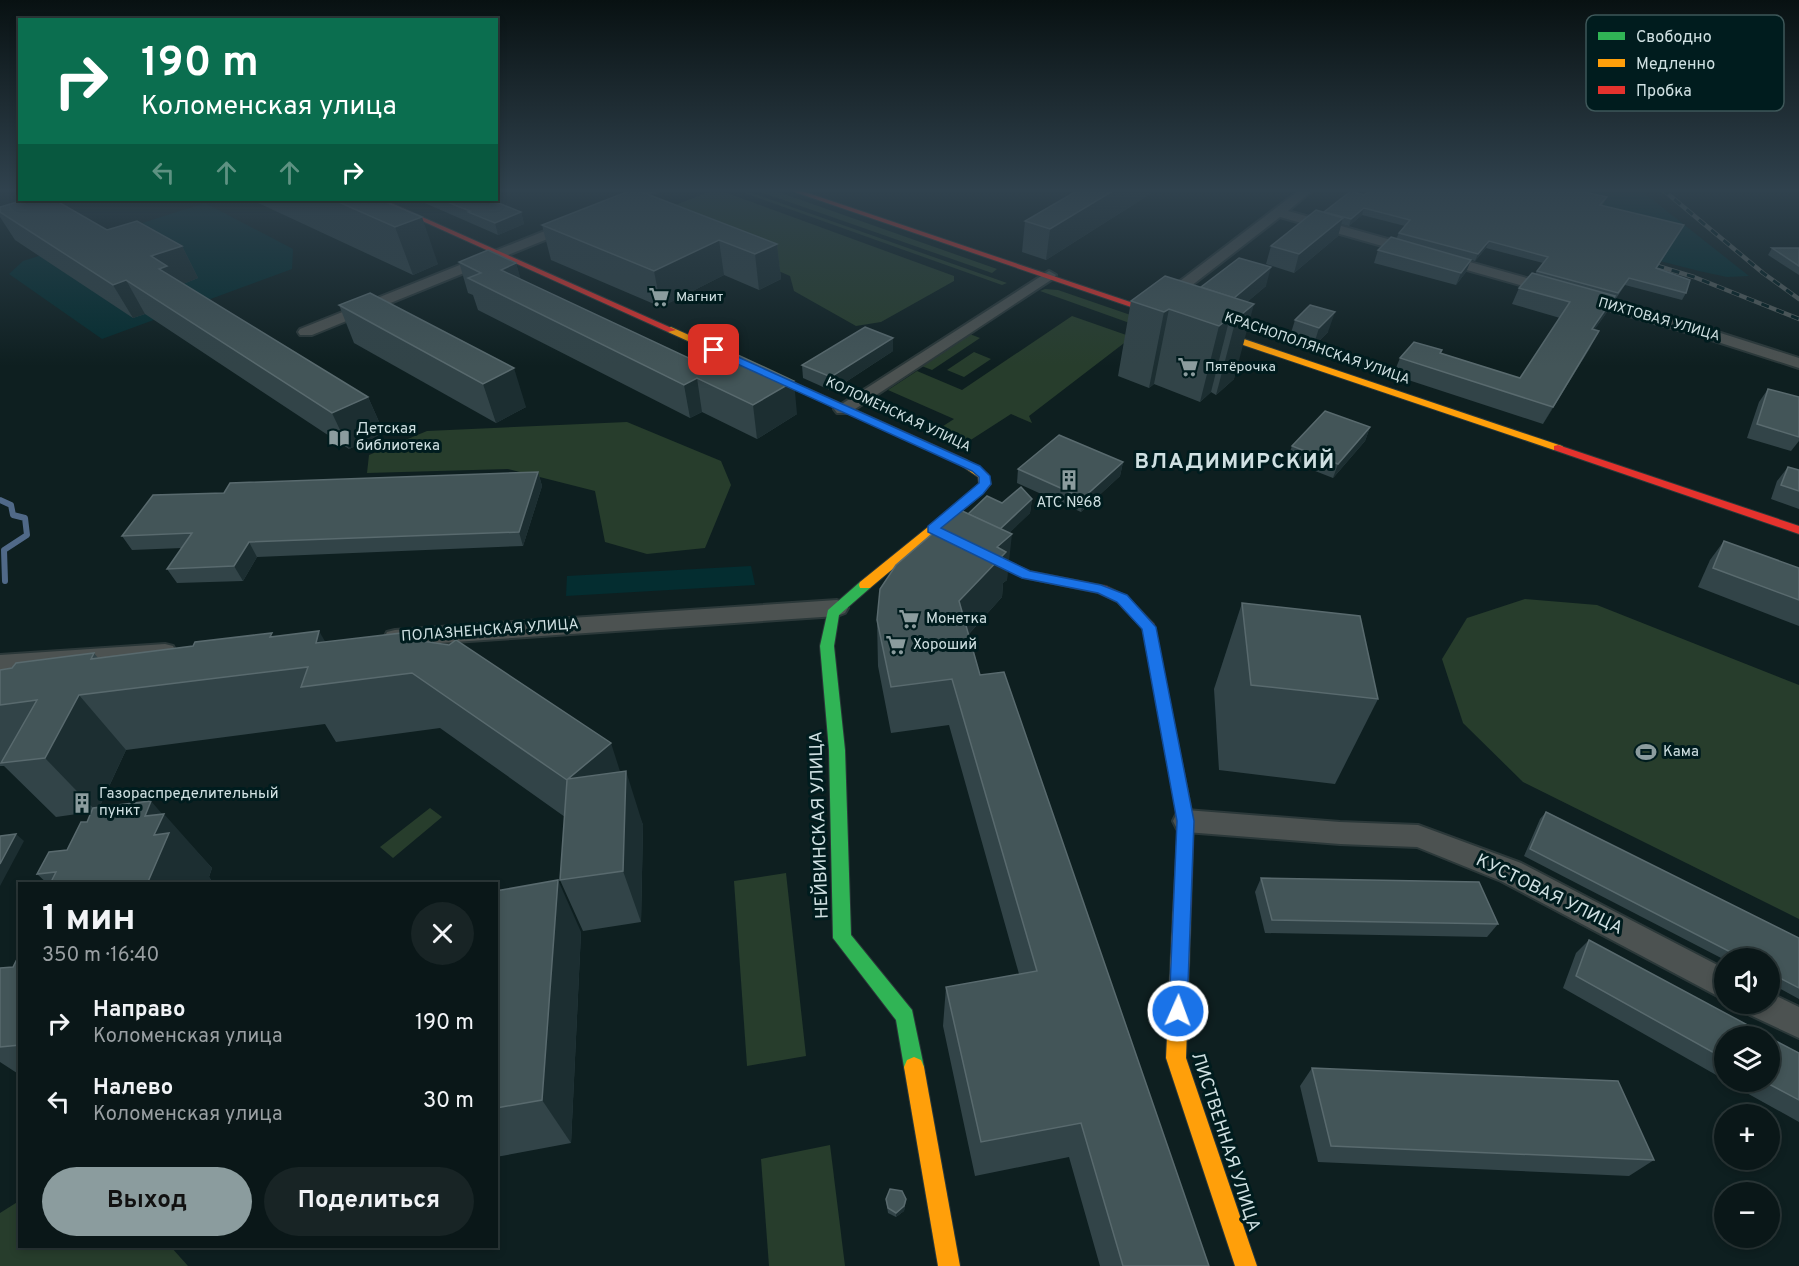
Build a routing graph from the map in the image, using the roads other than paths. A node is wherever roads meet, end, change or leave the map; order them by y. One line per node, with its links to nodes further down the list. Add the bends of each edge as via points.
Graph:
1 (488, 248): 6 (street, КОЛОМЕНСКАЯ УЛИЦА)
2 (511, 248): 6 (street)
3 (968, 248): 7 (street, КРАСНОПОЛЯНСКАЯ УЛИЦА)
4 (1232, 248): 8 (street)
5 (1404, 248): 10 (street, ПИХТОВАЯ УЛИЦА)
6 (499, 253): 9 (street); 11 (street, КОЛОМЕНСКАЯ УЛИЦА)
7 (1049, 275): 8 (street, КРАСНОПОЛЯНСКАЯ УЛИЦА); 11 (street)
8 (1151, 310): 13 (street, КРАСНОПОЛЯНСКАЯ УЛИЦА)
9 (306, 332)
10 (1799, 363)
11 (843, 409): 12 (street, КОЛОМЕНСКАЯ УЛИЦА, via 976,468 984,476 985,484 979,491)
12 (932, 529): 14 (street); 18 (street, ЛИСТВЕННАЯ УЛИЦА, via 1027,574 1101,589 1122,598 1149,627)
13 (1799, 530)
14 (837, 608): 15 (street, ПОЛАЗНЕНСКАЯ УЛИЦА); 22 (street, НЕЙВИНСКАЯ УЛИЦА, via 827,646 837,750 842,938 905,1016)
15 (372, 639)
16 (185, 650): 17 (street)
17 (0, 663)
18 (1186, 821): 19 (street, КУСТОВАЯ УЛИЦА, via 1418,836 1511,873); 23 (street, ЛИСТВЕННАЯ УЛИЦА, via 1176,1058)
19 (1714, 979)
20 (1780, 1014): 21 (street)
21 (1799, 1023)
22 (949, 1266)
23 (1246, 1266)

